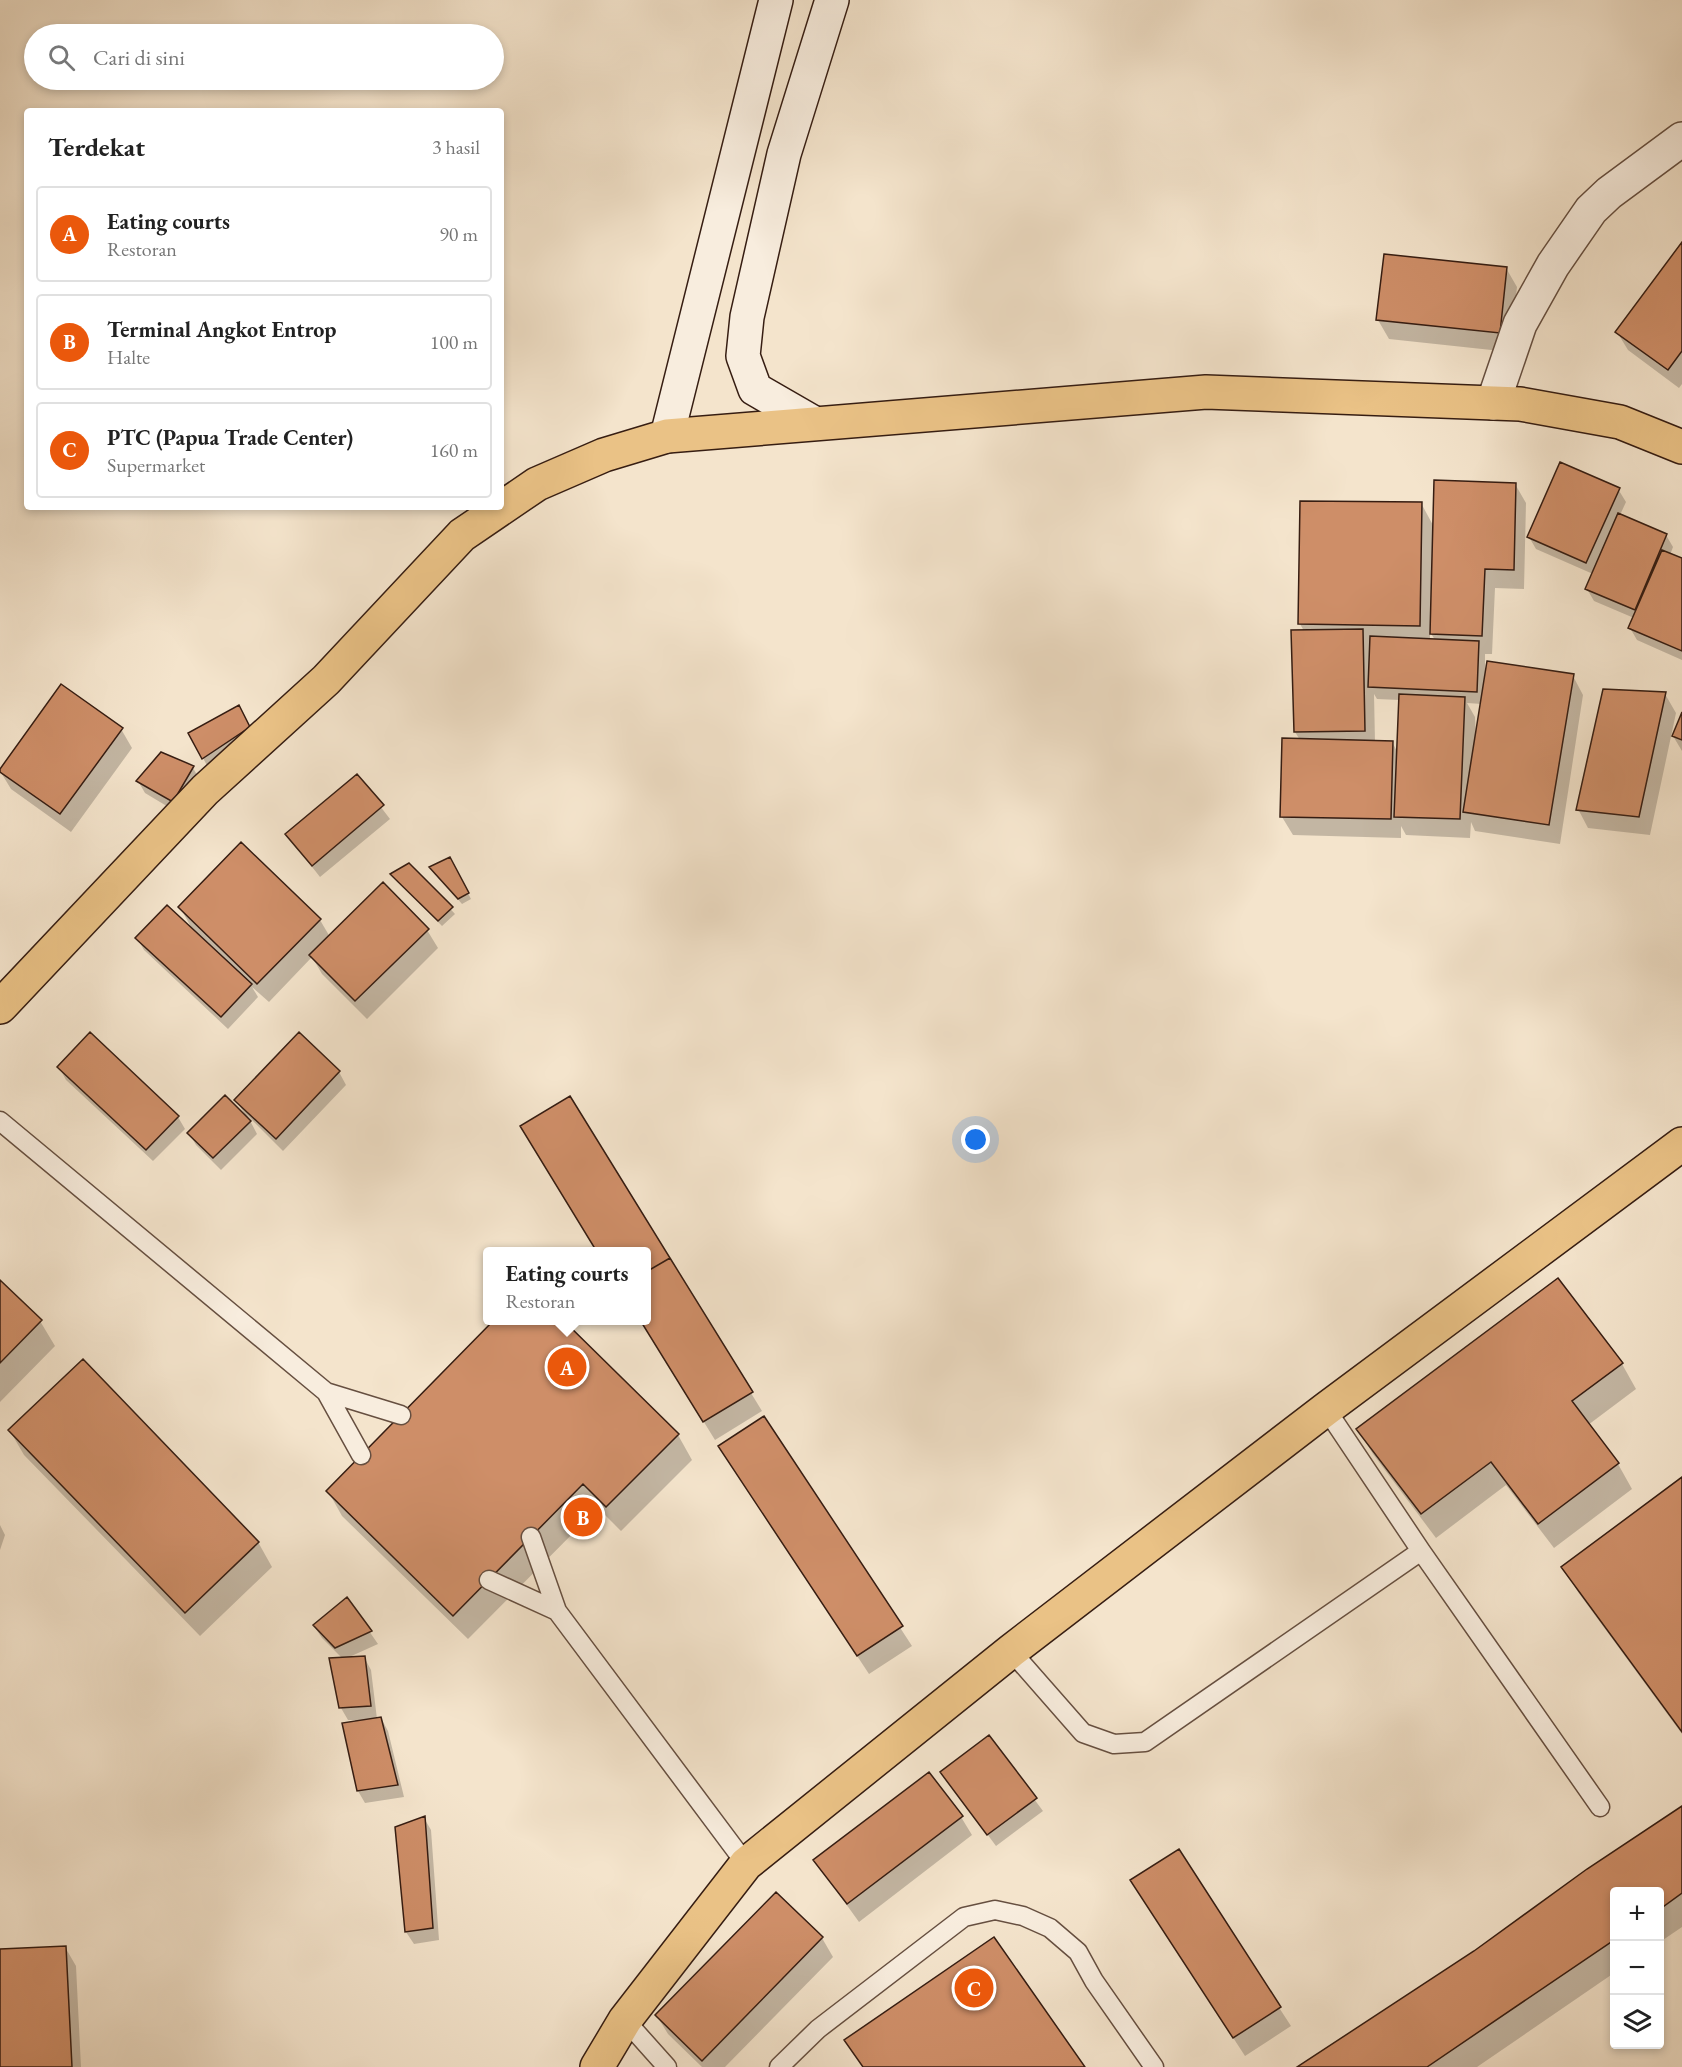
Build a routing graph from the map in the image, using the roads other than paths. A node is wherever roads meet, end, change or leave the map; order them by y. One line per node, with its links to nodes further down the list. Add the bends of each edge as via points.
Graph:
1 (776, 0): 6 (street)
2 (832, 0): 5 (street, via 784,154 747,316 743,356 755,389)
3 (1682, 139): 4 (street, via 1591,210 1520,324)
4 (1493, 403): 5 (highway, via 1206,392); 7 (highway, via 1520,404 1620,422)
5 (814, 423): 6 (highway)
6 (667, 436): 8 (highway, via 604,455 537,484)
7 (1682, 447)
8 (504, 507)
9 (500, 510): 10 (highway, via 462,536 326,680 206,790)
10 (0, 1007)
11 (0, 1121): 13 (lane)
12 (1682, 1144): 14 (highway)
13 (326, 1392): 15 (lane); 16 (lane)
14 (1326, 1409): 18 (lane); 21 (highway)
15 (401, 1415)
16 (362, 1455)
17 (531, 1537): 20 (lane)
18 (1420, 1551): 21 (lane, via 1145,1742 1114,1744 1083,1733); 22 (lane)
19 (489, 1580): 20 (lane)
20 (557, 1611): 23 (lane)
21 (1011, 1651): 23 (highway)
22 (1600, 1807)
23 (746, 1864): 24 (highway)
24 (625, 2020): 25 (highway); 26 (lane)
25 (597, 2067)
26 (667, 2067)
27 (779, 2067): 28 (lane, via 818,2029 964,1917 995,1910 1023,1916 1050,1928 1078,1952)
28 (1154, 2067)

